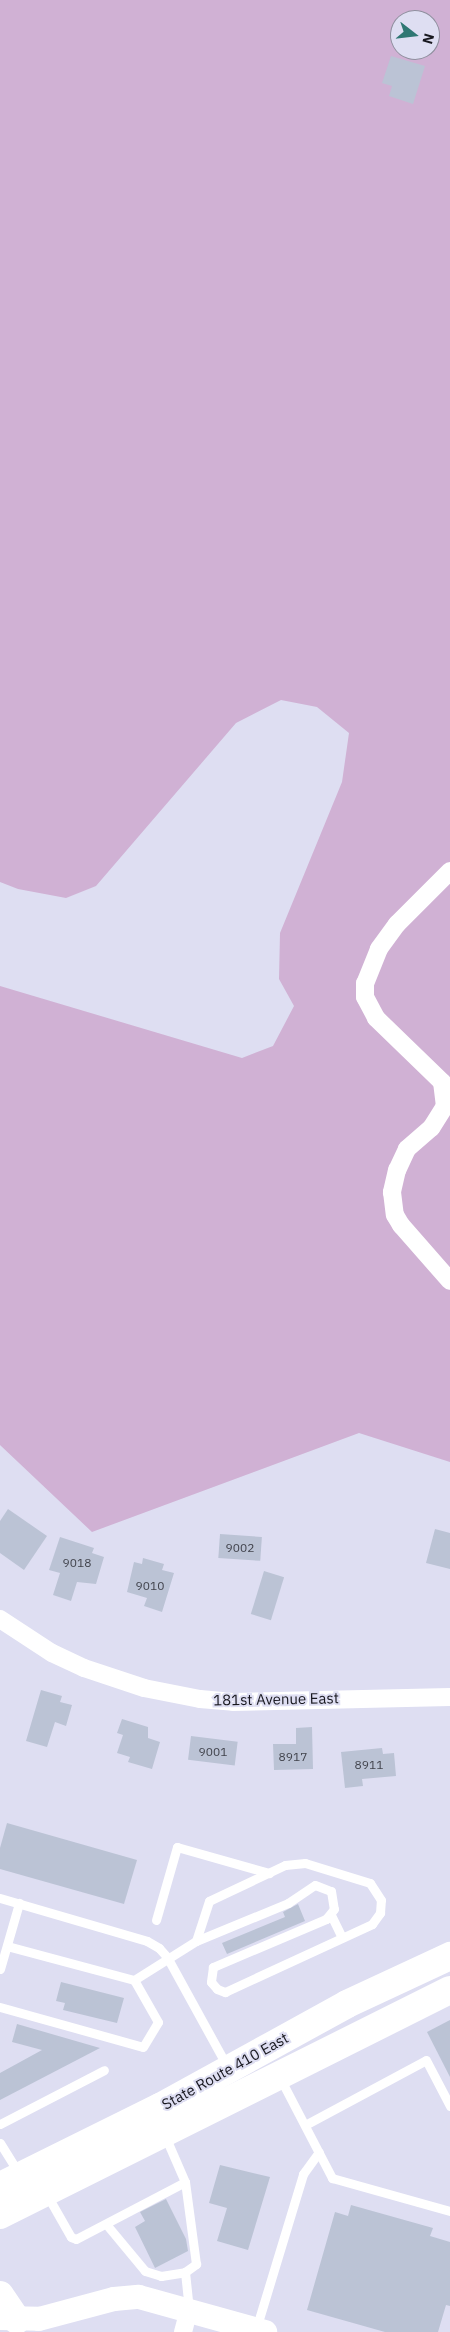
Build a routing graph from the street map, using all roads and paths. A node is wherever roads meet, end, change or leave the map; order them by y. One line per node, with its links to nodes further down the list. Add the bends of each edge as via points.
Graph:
1 (450, 871): 2 (street, via 397,924 379,949 365,983 365,997 376,1018 442,1082)
2 (447, 1106): 3 (street, via 431,1128 407,1149 397,1170 392,1192 395,1215 401,1225)
3 (450, 1281)
4 (0, 1620): 5 (street, 181st Avenue East, via 52,1653 84,1668 144,1688 200,1699 233,1702)
5 (450, 1697)
6 (269, 1873): 10 (lane, via 176,1847); 11 (lane, via 285,1865 305,1863 375,1888 382,1907 376,1919); 12 (lane, via 209,1902)
7 (0, 1898): 8 (lane)
8 (19, 1904): 13 (lane); 15 (lane, via 147,1941)
9 (331, 1915): 11 (lane); 11 (lane, via 217,1964 210,1972 211,1982 225,1992); 12 (lane, via 334,1896 326,1887 314,1885 288,1903)
10 (156, 1920)
11 (342, 1938)
12 (196, 1941): 15 (lane)
13 (6, 1946): 16 (lane); 17 (lane)
14 (450, 1956): 20 (highway, State Route 410 East, via 347,2004)
15 (168, 1957): 17 (lane); 20 (lane)
16 (0, 1968)
17 (134, 1980): 19 (lane, via 158,2022 143,2047)
18 (450, 1990): 22 (highway, State Route 410 East)
19 (0, 2007)
20 (229, 2068): 29 (highway, State Route 410 East)
21 (104, 2070): 24 (lane)
22 (278, 2075): 25 (lane); 26 (highway, State Route 410 East)
23 (450, 2106): 25 (lane, via 426,2060)
24 (0, 2124)
25 (305, 2125): 28 (lane)
26 (163, 2132): 30 (lane); 31 (highway, State Route 410 East)
27 (0, 2143): 29 (lane)
28 (319, 2152): 32 (lane, via 332,2178); 40 (lane, via 303,2174)
29 (10, 2181)
30 (185, 2182): 34 (lane); 35 (lane, via 197,2256 196,2264)
31 (46, 2192): 33 (highway, State Route 410 East); 34 (lane, via 74,2239)
32 (450, 2211)
33 (0, 2215)
34 (106, 2224): 35 (lane, via 144,2271 161,2276)
35 (185, 2272): 38 (lane)
36 (0, 2295): 37 (highway)
37 (8, 2319): 38 (street, via 60,2315 114,2299 139,2297)
38 (186, 2321): 39 (street)
39 (227, 2327): 40 (street)
40 (260, 2331)

